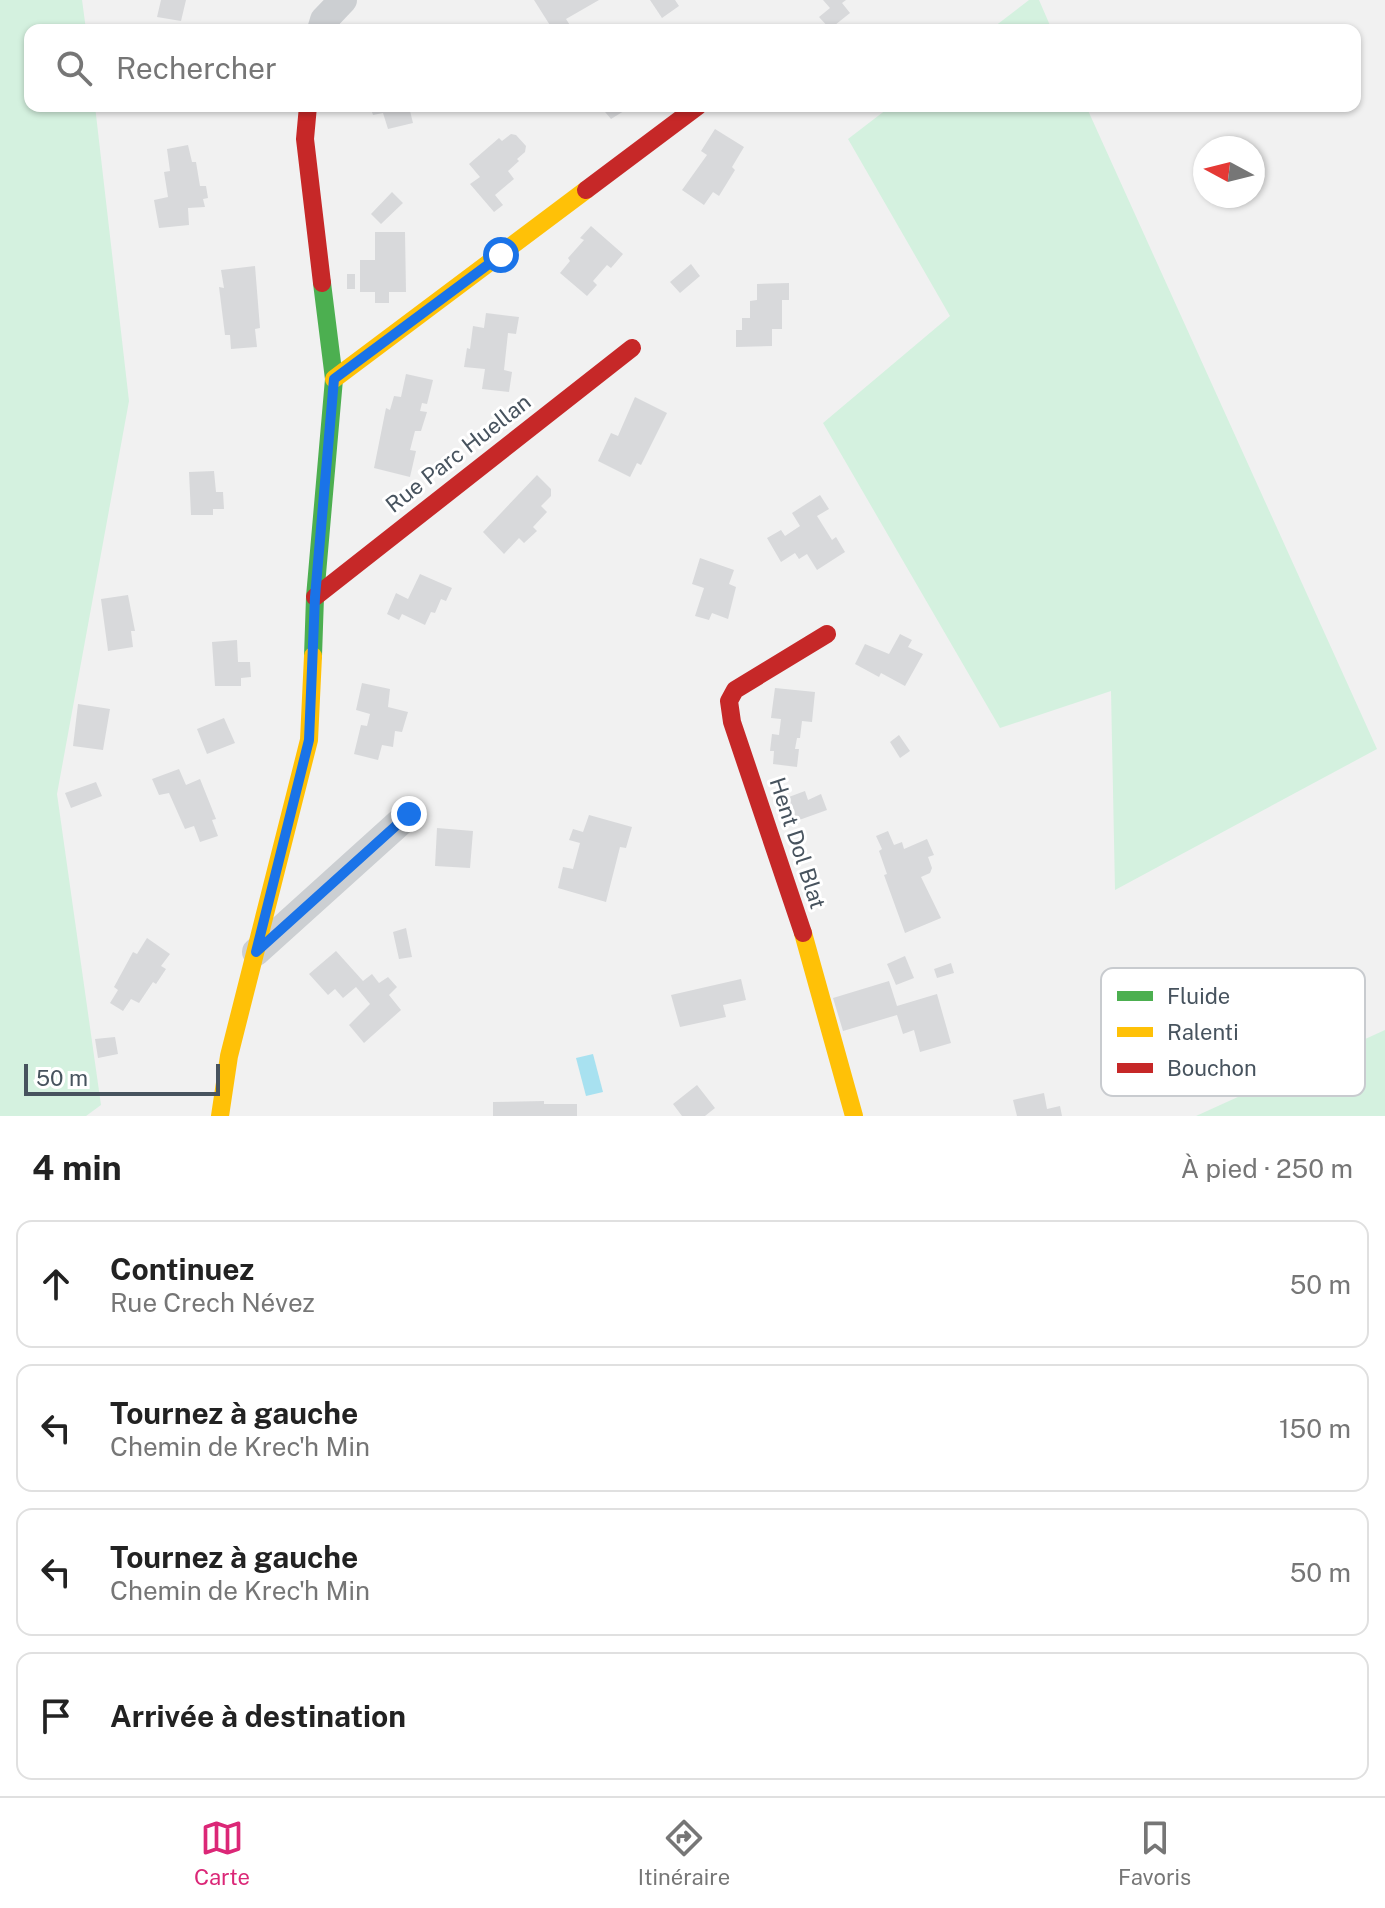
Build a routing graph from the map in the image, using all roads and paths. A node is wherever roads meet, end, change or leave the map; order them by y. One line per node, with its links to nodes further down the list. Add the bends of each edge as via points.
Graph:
1 (343, 0): 2 (street)
2 (323, 24)
3 (307, 112): 6 (street, via 305,139)
4 (690, 112): 6 (street)
5 (632, 348): 7 (street, Rue Parc Huellan)
6 (334, 379): 7 (street)
7 (315, 597): 10 (street, via 309,740)
8 (827, 634): 12 (street, Hent Dol Blat, via 735,690 729,701 798,915)
9 (409, 814): 10 (street)
10 (256, 952): 11 (street, via 229,1056)
11 (220, 1116)
12 (854, 1116)

